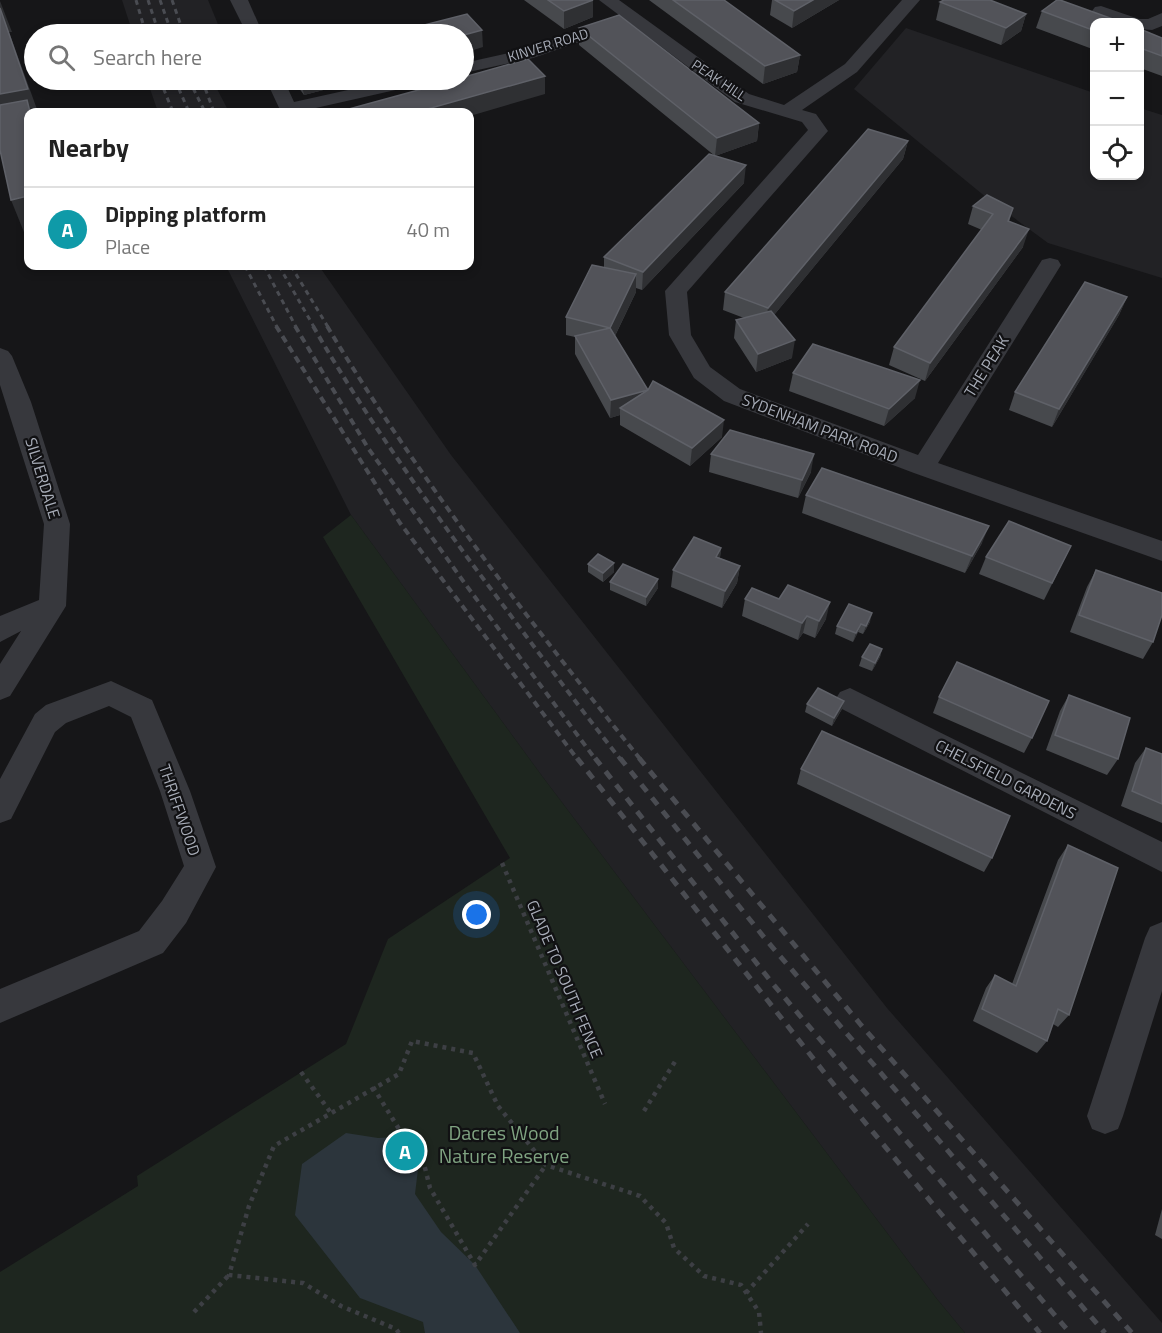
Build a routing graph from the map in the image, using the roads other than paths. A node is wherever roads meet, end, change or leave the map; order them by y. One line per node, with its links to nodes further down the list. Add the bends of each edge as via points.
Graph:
1 (239, 0): 8 (street)
2 (608, 0): 5 (street, PEAK HILL)
3 (911, 0): 15 (street, via 851,69)
4 (1101, 10): 6 (street)
5 (632, 18): 10 (street, KINVER ROAD, via 527,54); 15 (street, PEAK HILL, via 742,98)
6 (1122, 18)
7 (1162, 18): 9 (street, via 1152,25)
8 (250, 24)
9 (1144, 24)
10 (474, 66)
11 (279, 90): 13 (street)
12 (371, 90): 14 (street)
13 (288, 108)
14 (292, 108)
15 (786, 112): 19 (street, SYDENHAM PARK ROAD, via 809,118 818,131 676,291 680,335 702,372 732,395)
16 (1050, 265): 19 (street, THE PEAK)
17 (0, 356): 18 (street, SILVERDALE)
18 (5, 382): 21 (street, SILVERDALE, via 19,402 57,524)
19 (923, 467): 20 (street, SYDENHAM PARK ROAD)
20 (1162, 551)
21 (52, 606): 22 (street); 23 (street, SILVERDALE)
22 (0, 631)
23 (0, 688)
24 (850, 700): 26 (street, CHELSFIELD GARDENS)
25 (0, 809): 28 (street, THRIFFWOOD, via 45,723 56,714 111,693 142,709 176,791 200,867 151,942)
26 (1162, 858)
27 (1162, 938): 29 (street)
28 (0, 1006)
29 (1105, 1116)

